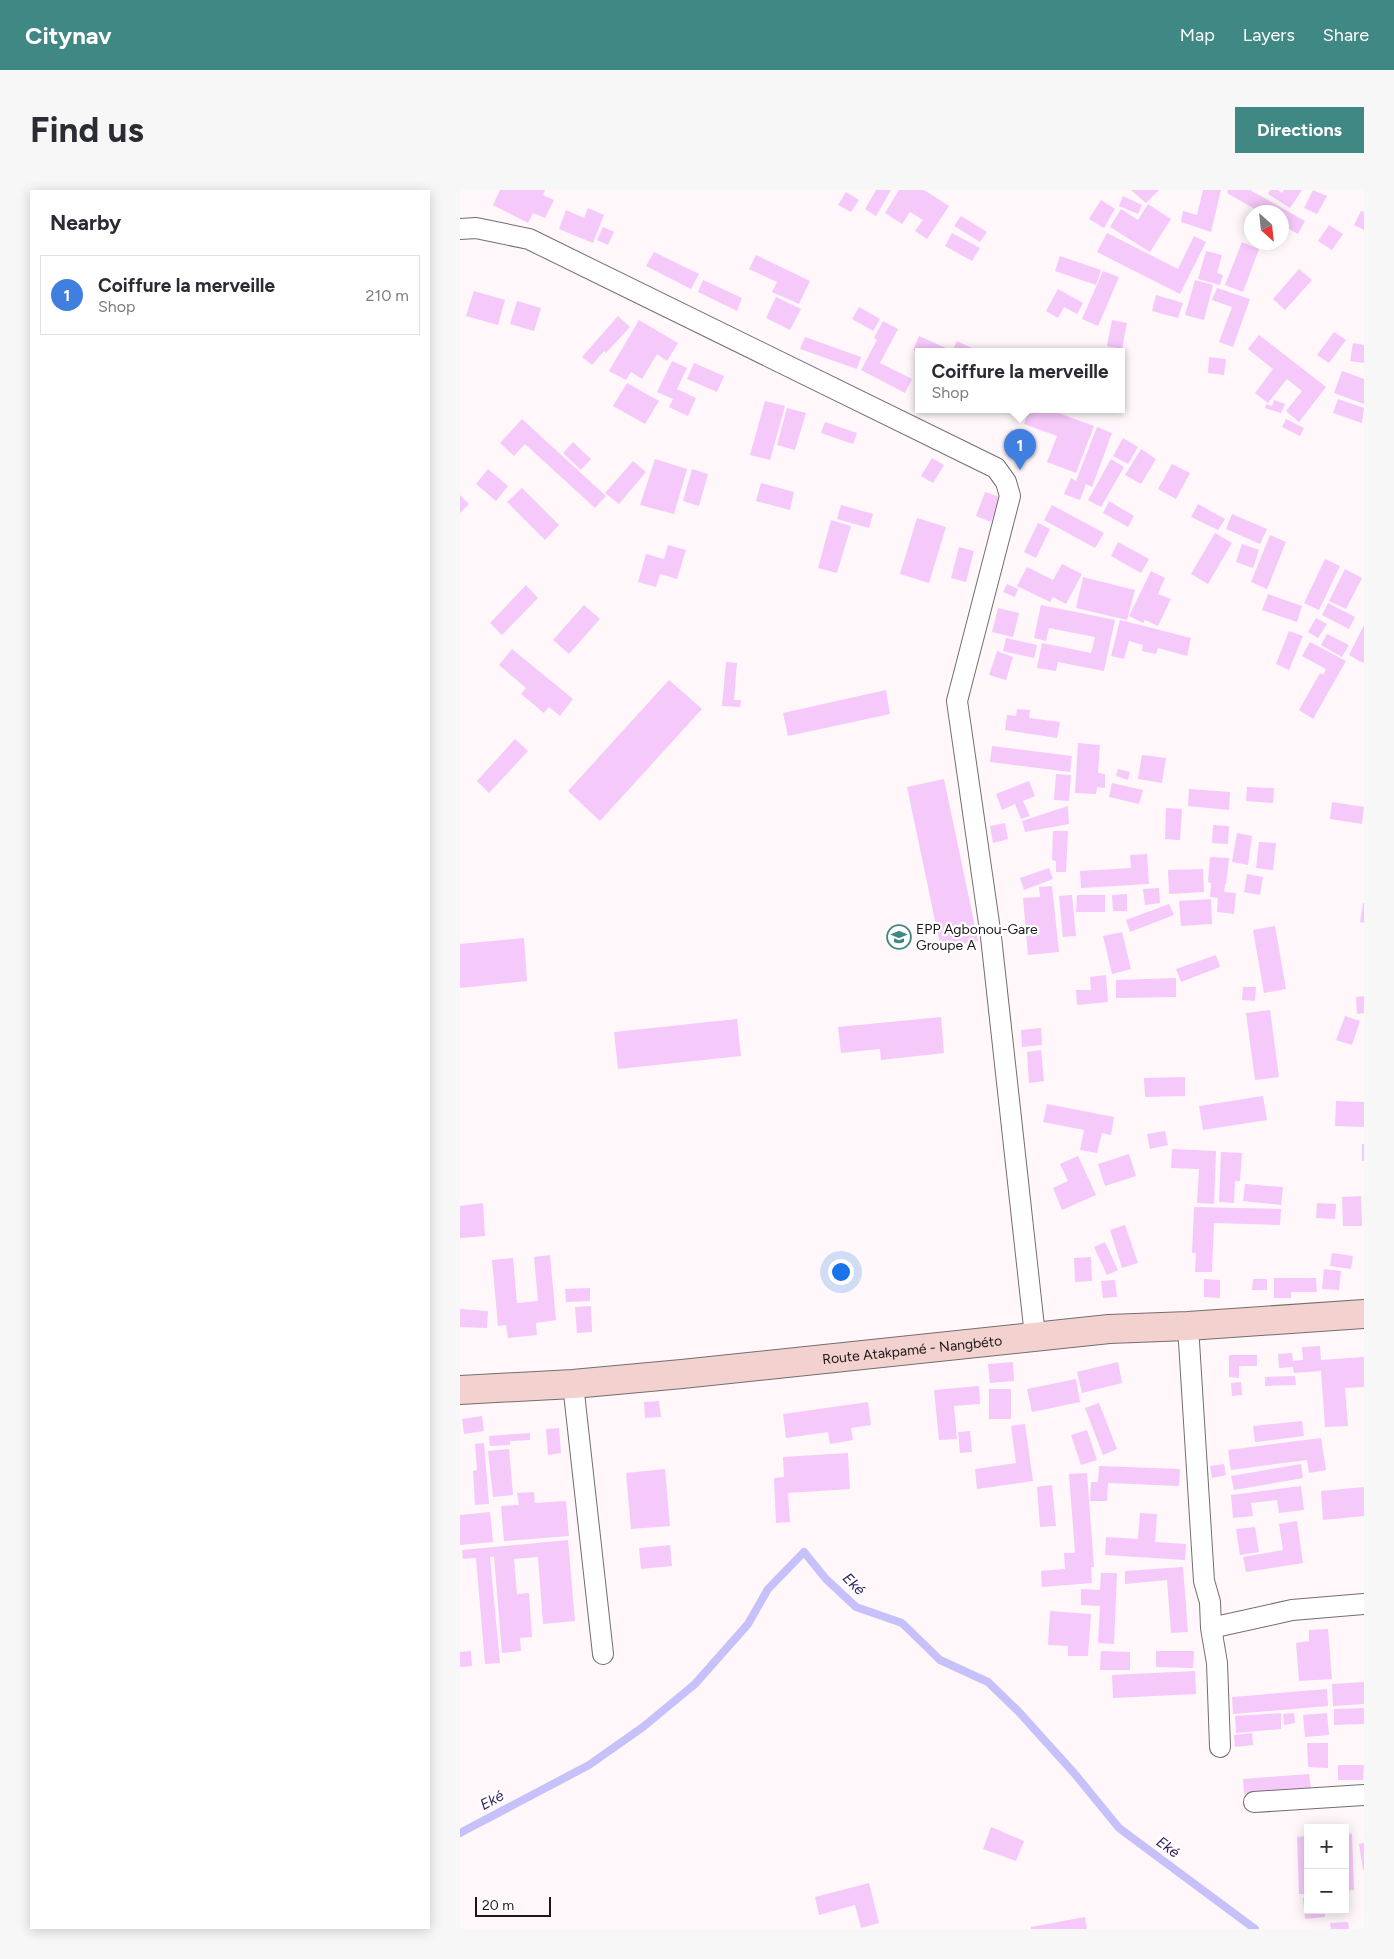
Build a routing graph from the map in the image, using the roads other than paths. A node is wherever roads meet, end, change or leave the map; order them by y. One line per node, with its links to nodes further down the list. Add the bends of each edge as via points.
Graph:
1 (465, 225): 4 (street, via 529,239 996,468 1006,482 1010,496 957,701 991,938)
2 (1364, 1314): 3 (main road, Route Atakpamé - Nangbéto)
3 (1188, 1326): 4 (main road, Route Atakpamé - Nangbéto, via 1109,1328); 8 (street, via 1204,1581 1210,1602)
4 (1035, 1336): 5 (main road, Route Atakpamé - Nangbéto)
5 (573, 1384): 6 (main road, Route Atakpamé - Nangbéto); 9 (street)
6 (460, 1390)
7 (1364, 1604): 8 (street, via 1292,1610)
8 (1211, 1628): 10 (street, via 1217,1663)
9 (603, 1654)
10 (1220, 1747)
11 (1364, 1796): 12 (street)
12 (1254, 1802)

